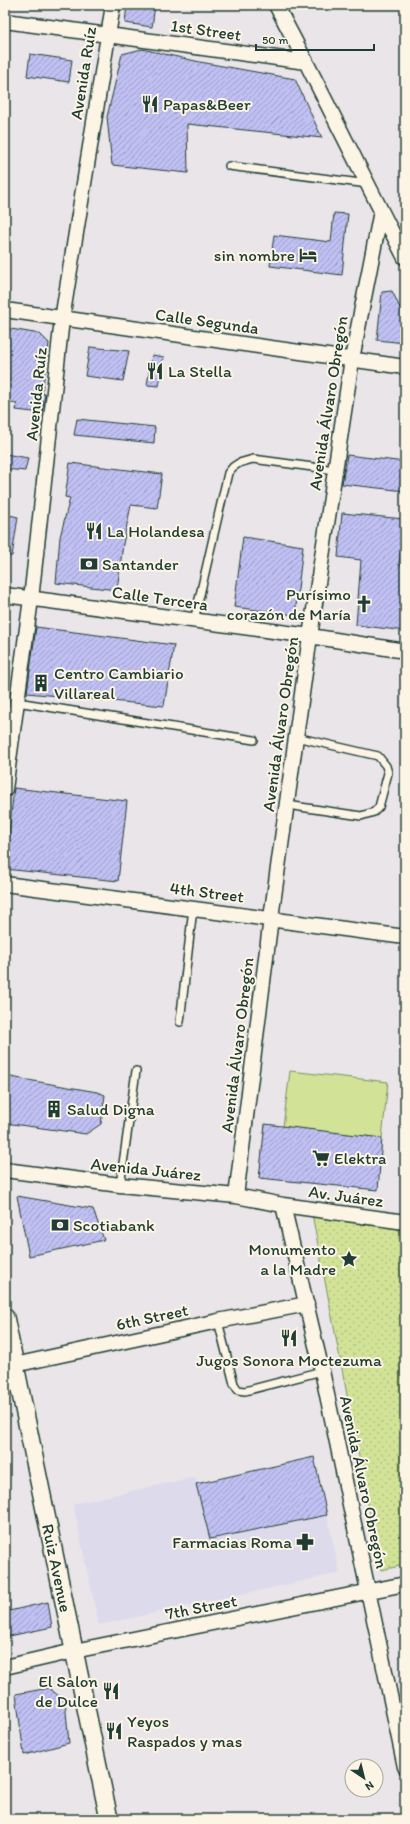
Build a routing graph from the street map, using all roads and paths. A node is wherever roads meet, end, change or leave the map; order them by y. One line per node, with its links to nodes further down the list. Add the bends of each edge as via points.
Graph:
1 (113, 5): 4 (street, Avenida Ruíz)
2 (276, 5): 5 (street)
3 (5, 21): 4 (street, 1st Street)
4 (108, 35): 5 (street, 1st Street); 11 (street, Avenida Ruíz)
5 (306, 62): 7 (street)
6 (230, 166): 7 (lane)
7 (368, 184): 8 (street)
8 (382, 211): 9 (street); 12 (street, Avenida Álvaro Obregón)
9 (405, 258)
10 (5, 310): 11 (street, Calle Segunda)
11 (62, 319): 12 (street, Calle Segunda); 16 (street, Avenida Ruíz)
12 (352, 359): 13 (street, Calle Segunda); 14 (street, Avenida Álvaro Obregón)
13 (405, 367)
14 (335, 470): 17 (lane, via 253,459 233,467 228,473); 18 (street, Avenida Álvaro Obregón)
15 (5, 595): 16 (street, Calle Tercera)
16 (32, 599): 17 (street, Calle Tercera); 20 (street, Avenida Ruíz)
17 (194, 621): 18 (street, Calle Tercera)
18 (310, 636): 19 (street, Calle Tercera); 21 (street, Avenida Álvaro Obregón)
19 (405, 651)
20 (17, 702): 22 (lane); 23 (street, Avenida Ruíz)
21 (296, 737): 24 (street, Avenida Álvaro Obregón); 24 (lane, via 378,756 388,773 379,807 368,815 354,816)
22 (254, 740)
23 (5, 789)
24 (287, 805): 27 (street, Avenida Álvaro Obregón)
25 (5, 884): 26 (street, 4th Street)
26 (194, 908): 27 (street, 4th Street); 29 (lane)
27 (271, 918): 28 (street, 4th Street); 33 (street, Avenida Álvaro Obregón)
28 (405, 937)
29 (180, 1022)
30 (136, 1071): 32 (lane)
31 (5, 1170): 32 (street, Avenida Juárez)
32 (120, 1185): 33 (street, Avenida Juárez)
33 (236, 1196): 34 (street, Avenida Juárez)
34 (283, 1205): 35 (street, Av. Juárez); 36 (street, Avenida Álvaro Obregón)
35 (405, 1222)
36 (307, 1304): 38 (street, 6th Street); 40 (street, Avenida Álvaro Obregón)
37 (5, 1317): 39 (street, Ruiz Avenue)
38 (218, 1321): 39 (street, 6th Street); 40 (lane, via 234,1384 238,1390 245,1391)
39 (10, 1366): 43 (street, Ruiz Avenue)
40 (322, 1371): 42 (street, Avenida Álvaro Obregón)
41 (405, 1584): 42 (street, 7th Street)
42 (368, 1591): 43 (street, 7th Street); 45 (street, Avenida Álvaro Obregón)
43 (74, 1651): 44 (street, 7th Street); 46 (street, Ruiz Avenue)
44 (5, 1667)
45 (405, 1767)
46 (109, 1819)

